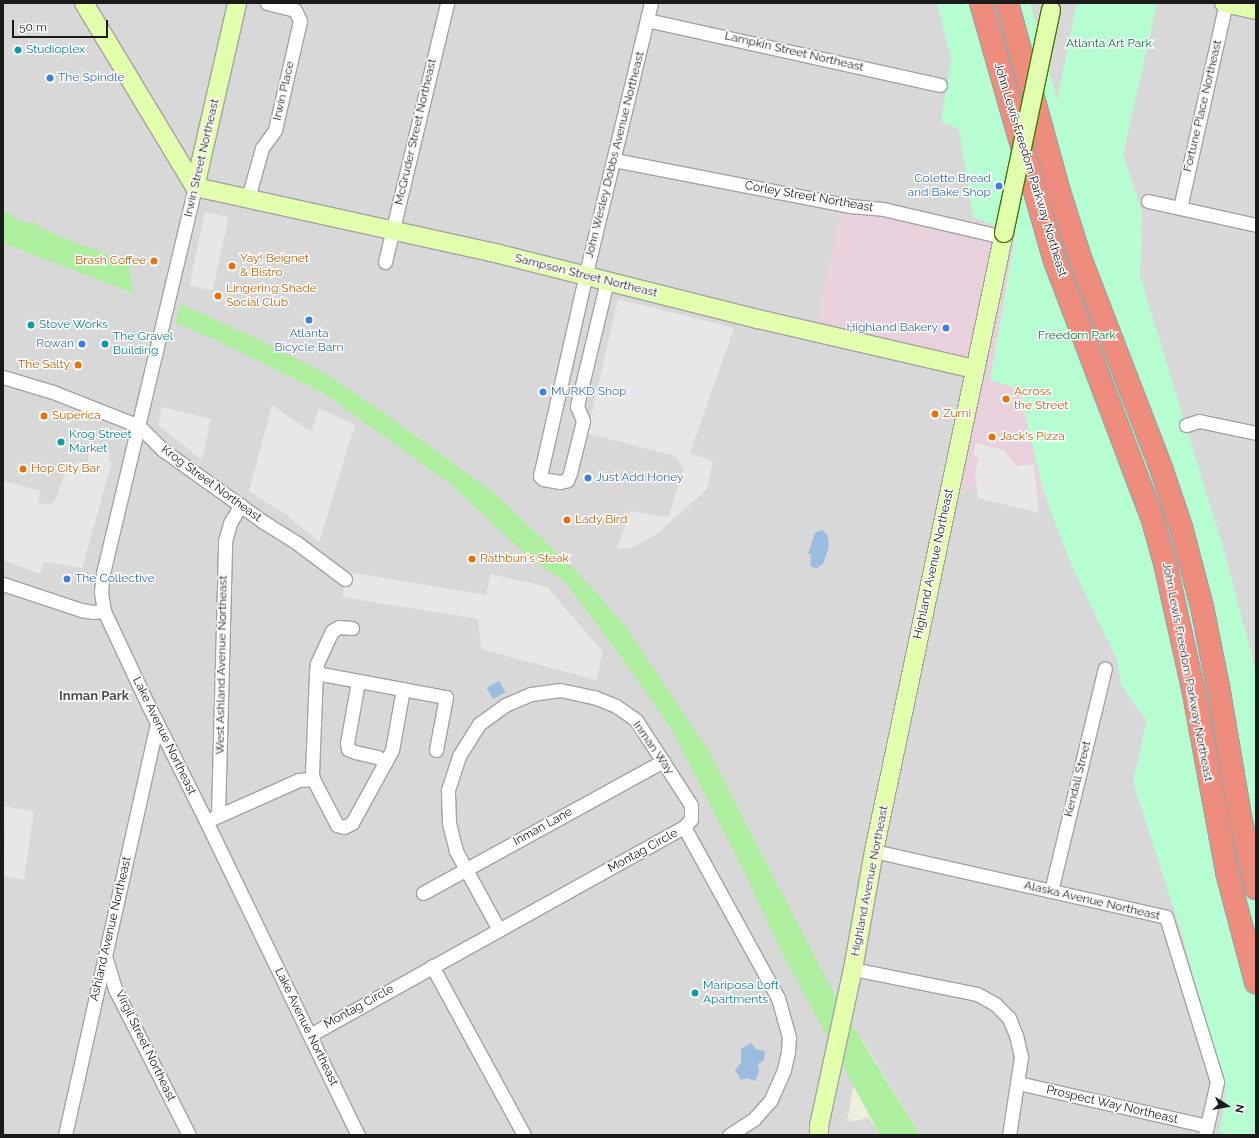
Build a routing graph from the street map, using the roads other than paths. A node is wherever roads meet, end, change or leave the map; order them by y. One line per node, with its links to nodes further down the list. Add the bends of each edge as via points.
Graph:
1 (84, 3): 14 (street)
2 (237, 3): 14 (street, Irwin Street Northeast)
3 (267, 3): 15 (street, Irwin Place, via 295,10 300,21 275,130 262,148)
4 (447, 3): 19 (street, McGruder Street Northeast)
5 (651, 3): 11 (street, John Wesley Dobbs Avenue Northeast)
6 (981, 3): 55 (highway, John Lewis Freedom Parkway Northeast, via 1054,258 1153,520 1193,688 1228,876)
7 (1007, 3): 48 (highway, John Lewis Freedom Parkway Northeast, via 1080,258 1181,527 1202,607 1241,822)
8 (1225, 3): 10 (street); 17 (street, Fortune Place Northeast)
9 (1052, 7): 20 (street, Highland Avenue Northeast, bridge)
10 (1256, 10)
11 (647, 20): 12 (street, Lampkin Street Northeast); 13 (street, John Wesley Dobbs Avenue Northeast)
12 (940, 85)
13 (614, 160): 20 (street, Corley Street Northeast, via 850,206 883,209); 22 (street, John Wesley Dobbs Avenue Northeast)
14 (195, 186): 15 (street, Sampson Street Northeast); 24 (street, Irwin Street Northeast)
15 (248, 198): 19 (street, Sampson Street Northeast)
16 (1148, 200): 17 (street)
17 (1180, 208): 18 (street)
18 (1256, 225)
19 (392, 231): 21 (street, McGruder Street Northeast); 22 (street, Sampson Street Northeast)
20 (1004, 235): 25 (street, Highland Avenue Northeast)
21 (385, 262)
22 (586, 276): 23 (street, Sampson Street Northeast); 23 (street, John Wesley Dobbs Avenue Northeast, via 540,476 542,479 560,482 567,480 570,473 583,421 576,406)
23 (607, 281): 25 (street, Sampson Street Northeast)
24 (166, 313): 28 (street, Lake Avenue Northeast)
25 (975, 369): 46 (street, Highland Avenue Northeast)
26 (3, 377): 28 (street, Krog Street Northeast, via 53,392)
27 (1186, 425): 29 (street, via 1199,421)
28 (139, 426): 30 (street, Krog Street Northeast, via 163,450); 33 (street, Lake Avenue Northeast, via 103,573)
29 (1256, 433)
30 (241, 505): 31 (street, Krog Street Northeast); 44 (street, West Ashland Avenue Northeast, via 230,523 225,541)
31 (345, 580)
32 (3, 584): 33 (street, via 81,610)
33 (104, 611): 39 (street, Lake Avenue Northeast)
34 (352, 628): 36 (street, via 338,627 332,631 317,663)
35 (1105, 668): 49 (street, Kendall Street)
36 (316, 673): 37 (street); 43 (street)
37 (358, 682): 38 (street); 42 (street, via 348,749)
38 (403, 689): 40 (street, via 446,697); 42 (street, via 392,750)
39 (157, 723): 44 (street, Lake Avenue Northeast); 52 (street, Ashland Avenue Northeast)
40 (436, 750)
41 (663, 761): 45 (street, Inman Way, via 691,805 691,819); 47 (street, Inman Lane); 47 (street, Inman Way, via 636,720 616,706 594,697 560,690 531,694 505,705 479,724 459,756 448,790 449,822 456,851)
42 (386, 762): 43 (street, via 359,813 352,823 344,827 337,825)
43 (313, 779): 44 (street, via 299,780)
44 (212, 818): 56 (street, Lake Avenue Northeast)
45 (684, 827): 51 (street, Montag Circle); 64 (street, Montag Circle, via 778,998 789,1036 784,1070 770,1101 754,1119)
46 (874, 851): 49 (street, Alaska Avenue Northeast); 54 (street, Highland Avenue Northeast)
47 (466, 869): 50 (street, Inman Lane); 51 (street, Inman Way)
48 (1256, 888)
49 (1051, 891): 59 (street, Alaska Avenue Northeast, via 1166,917 1217,1082)
50 (423, 893)
51 (499, 930): 53 (street, Montag Circle)
52 (105, 956): 60 (street, Ashland Avenue Northeast); 61 (street, Virgil Street Northeast, via 116,991)
53 (432, 966): 56 (street, Montag Circle); 63 (street)
54 (853, 968): 57 (street, via 977,994 995,1004 1009,1018 1016,1035 1021,1057); 58 (street, Highland Avenue Northeast)
55 (1256, 982)
56 (310, 1035): 62 (street, Lake Avenue Northeast)
57 (1018, 1083): 59 (street, Prospect Way Northeast); 65 (street)
58 (819, 1130)
59 (1206, 1131)
60 (65, 1135)
61 (189, 1135)
62 (358, 1135)
63 (524, 1135)
64 (729, 1135)
65 (1009, 1135)

